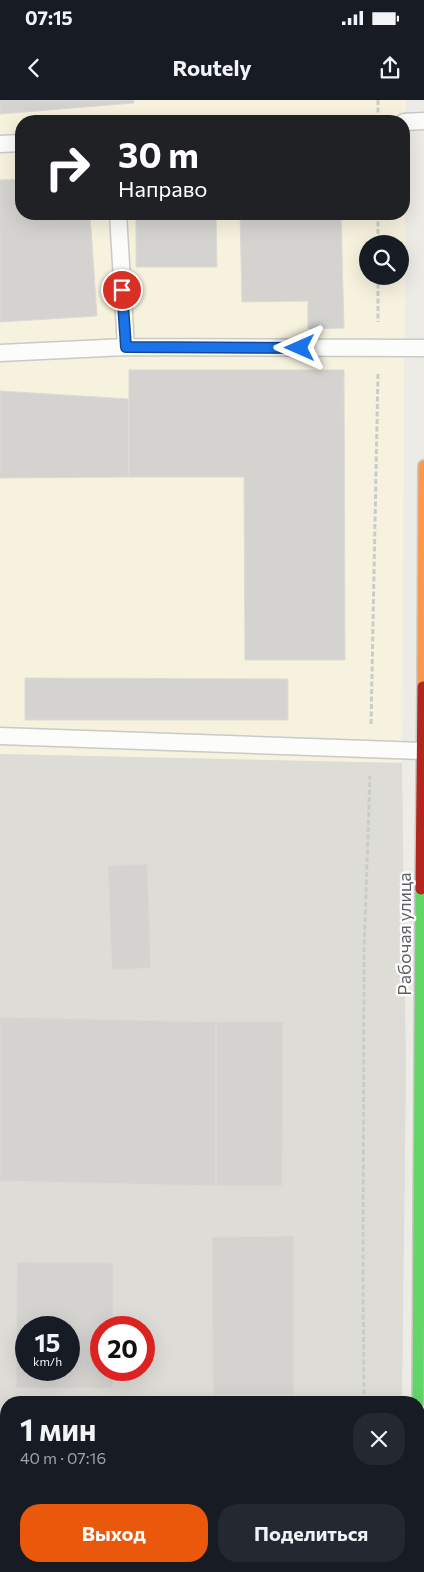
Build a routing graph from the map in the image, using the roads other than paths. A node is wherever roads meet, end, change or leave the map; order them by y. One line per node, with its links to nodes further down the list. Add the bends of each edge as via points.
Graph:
1 (424, 121): 2 (lane)
2 (410, 122)
3 (15, 143): 4 (lane)
4 (0, 144)
5 (118, 220): 6 (lane)
6 (126, 347): 7 (lane); 8 (lane)
7 (424, 348)
8 (0, 353)
9 (424, 466): 11 (street, Рабочая улица)
10 (0, 736): 11 (lane)
11 (422, 751): 12 (street, Рабочая улица)
12 (422, 994): 13 (street, Рабочая улица)
13 (422, 1214): 14 (street, Рабочая улица)
14 (418, 1396)

